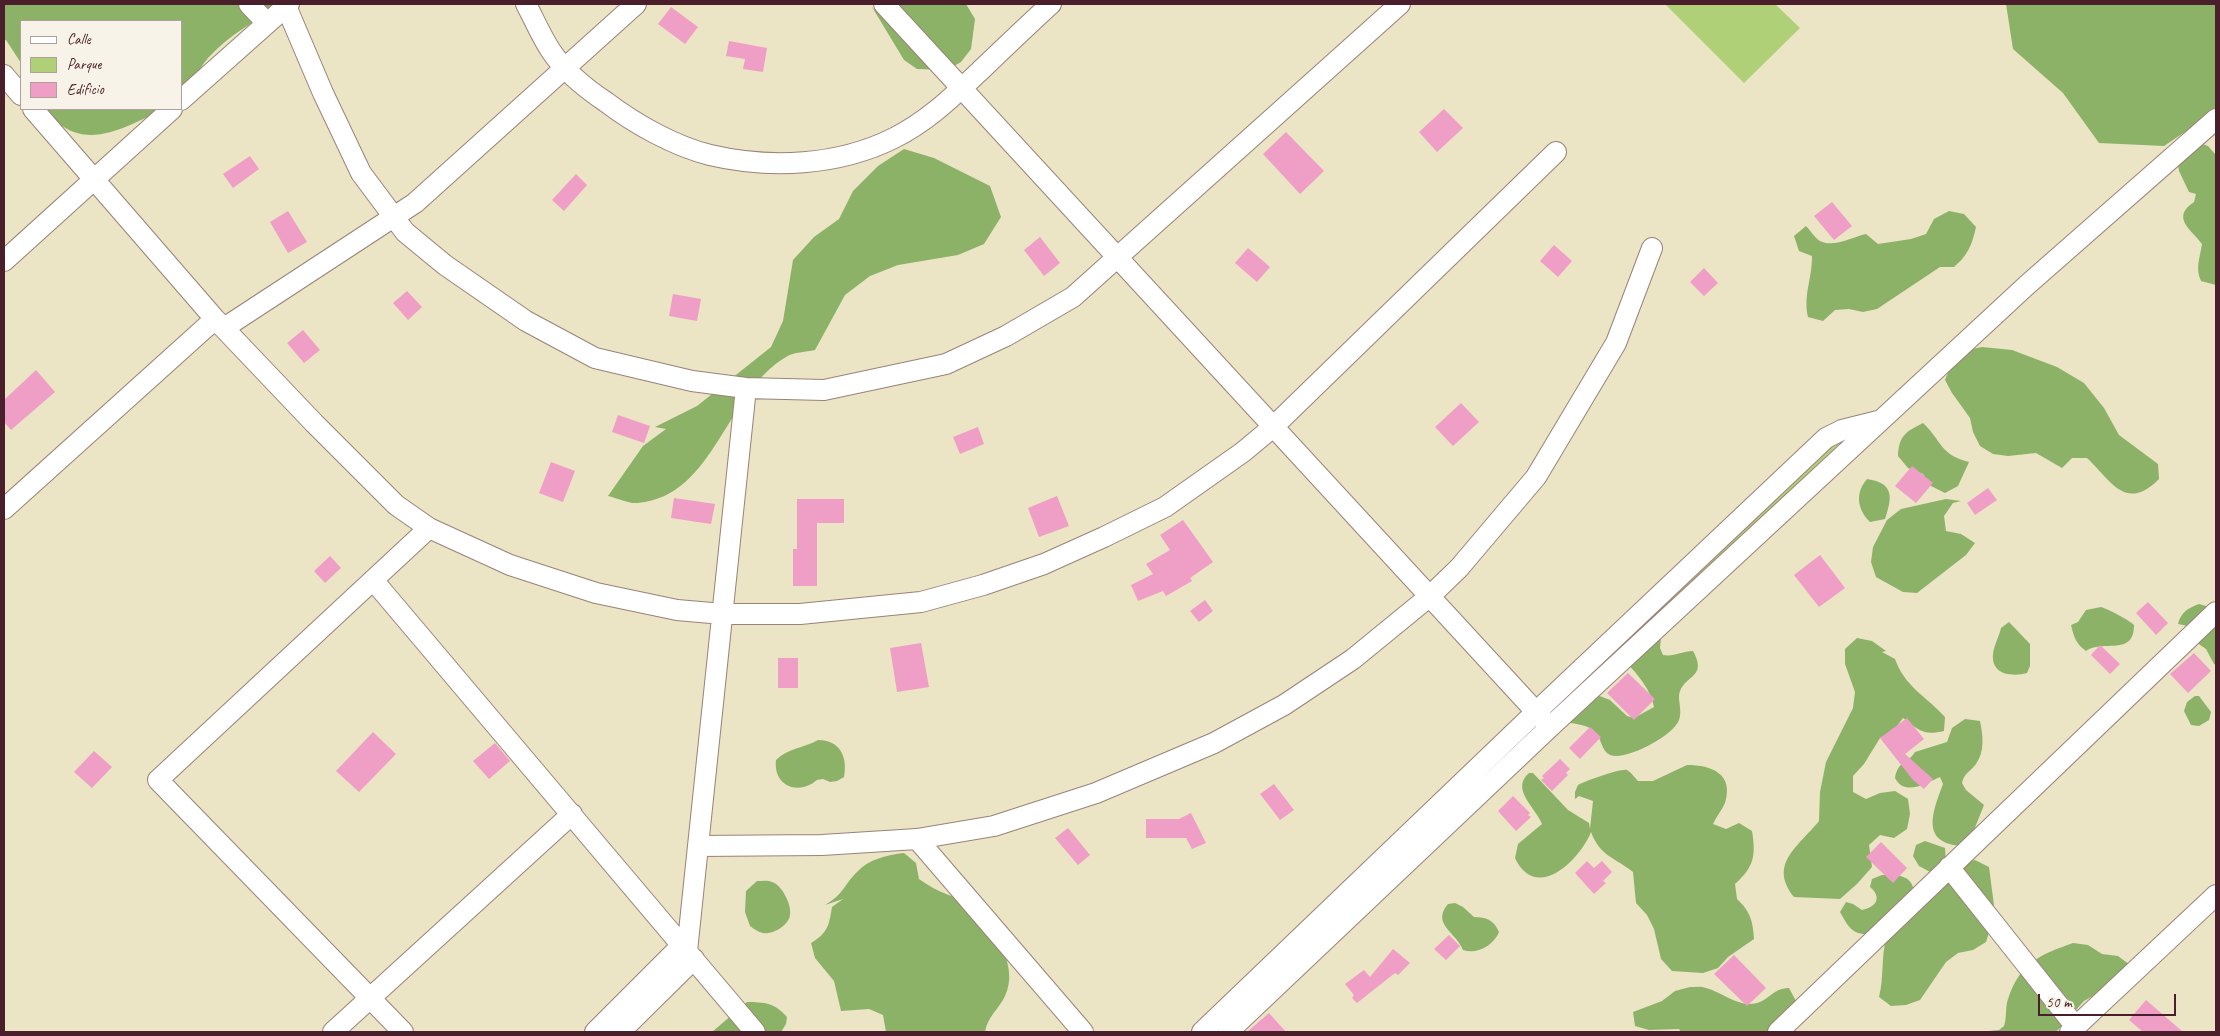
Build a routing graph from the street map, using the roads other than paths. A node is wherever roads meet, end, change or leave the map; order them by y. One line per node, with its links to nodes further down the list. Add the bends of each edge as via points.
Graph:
1 (249, 4): 8 (street)
2 (526, 4): 9 (street, via 551,51)
3 (636, 4): 9 (street)
4 (884, 4): 11 (street)
5 (1051, 4): 11 (street)
6 (1400, 4): 21 (street)
7 (287, 5): 8 (street); 19 (street, via 323,93 361,173)
8 (267, 23): 13 (street)
9 (565, 68): 11 (street, via 631,121 654,133 708,154 752,161 833,160 866,151 931,117); 19 (street)
10 (4, 75): 12 (street)
11 (962, 89): 21 (street)
12 (20, 94)
13 (182, 99)
14 (33, 110): 18 (street)
15 (171, 110): 18 (street)
16 (2216, 119): 25 (street, via 2027,285)
17 (1556, 152): 26 (street)
18 (93, 180): 22 (street); 23 (street)
19 (394, 219): 23 (street); 24 (street, via 446,266 526,321 595,358 692,381)
20 (1652, 248): 30 (street, via 1616,343 1536,477 1459,568)
21 (1118, 258): 24 (street, via 1073,297 1006,336 946,364 824,390); 26 (street)
22 (4, 261)
23 (219, 323): 27 (street); 28 (street, via 396,505)
24 (746, 388): 32 (street)
25 (1880, 421): 33 (street, via 1842,430 1826,438); 34 (street)
26 (1273, 427): 30 (street); 32 (street, via 1165,507 1044,564 983,585 921,602 861,609 800,614)
27 (4, 508)
28 (429, 528): 29 (street); 32 (street, via 510,566 596,593 678,610)
29 (373, 580): 35 (street); 41 (street, via 158,780)
30 (1430, 596): 33 (street); 36 (street, via 1353,659 1284,705 1214,744 1096,793 994,826)
31 (2216, 612): 38 (street)
32 (723, 614): 37 (street)
33 (1536, 712): 34 (street); 49 (street)
34 (1550, 727): 50 (street)
35 (572, 814): 40 (street); 41 (street)
36 (917, 839): 37 (street, via 822,845); 48 (street)
37 (698, 846): 40 (street)
38 (1949, 867): 42 (street); 51 (street)
39 (2216, 895): 42 (street)
40 (688, 952): 45 (street); 46 (street); 47 (street)
41 (369, 998): 43 (street); 44 (street)
42 (2073, 1030)
43 (333, 1032)
44 (403, 1032)
45 (595, 1032)
46 (620, 1032)
47 (755, 1032)
48 (1083, 1032)
49 (1202, 1032)
50 (1228, 1032)
51 (1778, 1032)

